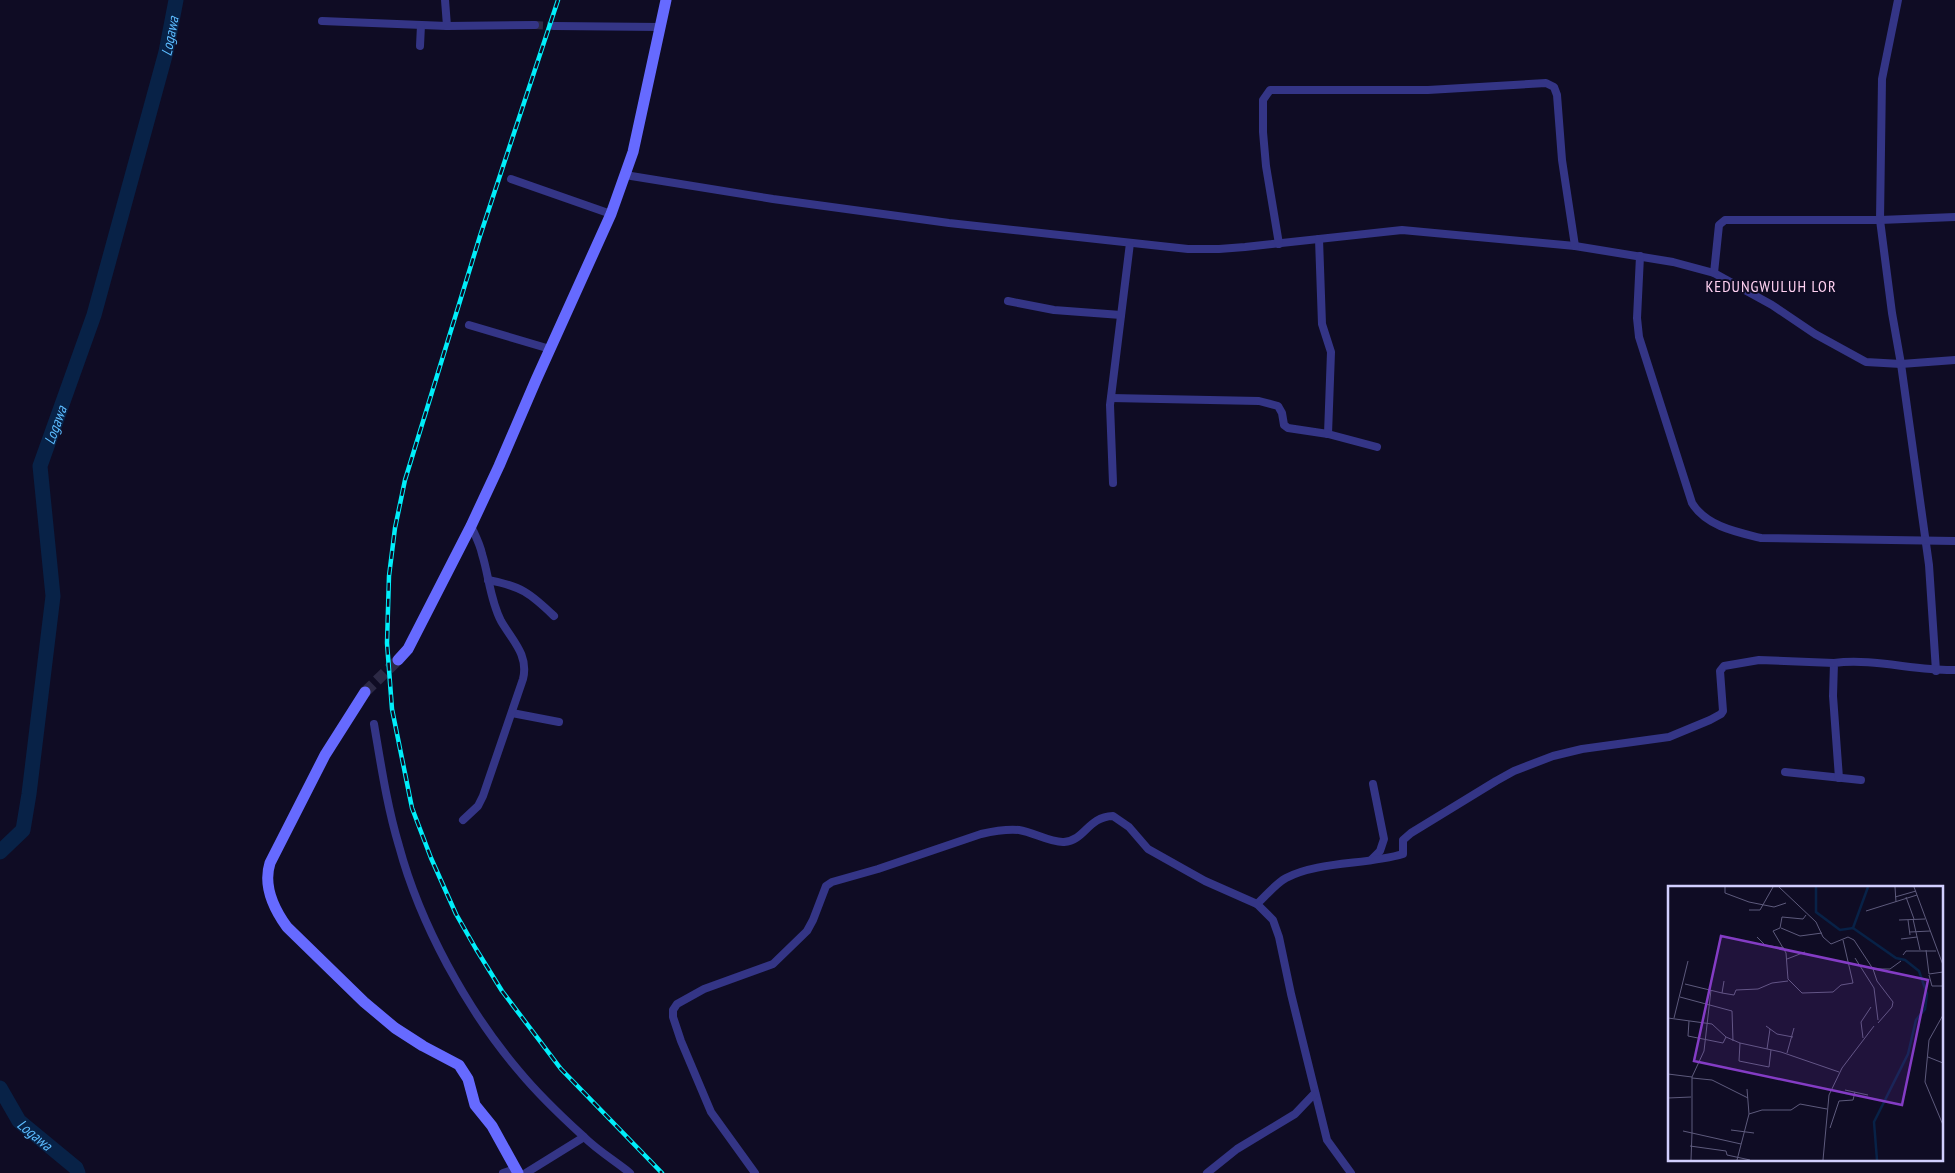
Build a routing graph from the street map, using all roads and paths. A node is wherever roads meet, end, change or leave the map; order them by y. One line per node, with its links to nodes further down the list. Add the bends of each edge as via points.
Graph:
1 (445, 0): 7 (street)
2 (666, 0): 9 (street)
3 (1898, 0): 15 (street, via 1882,79)
4 (322, 21): 5 (street)
5 (421, 25): 7 (street); 10 (street)
6 (536, 25): 7 (street)
7 (447, 26)
8 (554, 26): 9 (street)
9 (661, 27): 11 (street)
10 (420, 46)
11 (625, 175): 13 (street); 17 (street, via 949,223)
12 (511, 179): 13 (street)
13 (611, 214): 25 (street)
14 (1955, 217): 15 (street)
15 (1880, 220): 21 (street, via 1725,220 1719,225); 27 (street)
16 (1319, 239): 18 (street); 19 (street, via 1402,230); 29 (street, via 1322,324 1331,352)
17 (1130, 243): 18 (street, via 1198,249); 23 (street)
18 (1279, 244): 19 (street, via 1263,132 1263,100 1270,90 1428,90 1546,83 1554,87 1557,95 1562,160)
19 (1575, 246): 20 (street)
20 (1640, 256): 21 (street); 33 (street, via 1639,337 1692,503 1698,512 1738,532 1761,538)
21 (1714, 273): 27 (street, via 1860,360)
22 (1008, 302): 23 (street, via 1054,310)
23 (1121, 315): 28 (street)
24 (469, 325): 25 (street)
25 (550, 349): 32 (street)
26 (1955, 360): 27 (street)
27 (1901, 364): 33 (street)
28 (1111, 398): 29 (street, via 1259,401 1278,406 1288,428); 31 (street)
29 (1328, 434): 30 (street)
30 (1377, 447)
31 (1113, 483)
32 (471, 526): 35 (street); 37 (street, via 408,649)
33 (1926, 541): 34 (street); 40 (street)
34 (1955, 541)
35 (488, 580): 36 (street, via 515,585); 42 (street, via 497,612 524,661 525,673)
36 (554, 616)
37 (398, 660)
38 (1834, 663): 40 (street, via 1874,663); 46 (street); 50 (street, via 1760,660 1724,666 1720,671 1723,710 1717,717 1669,737 1561,753 1514,771 1411,833 1403,840 1402,854)
39 (1955, 670): 40 (street)
40 (1936, 671)
41 (365, 692): 54 (street, via 325,755 270,863 268,876 272,901 287,927 364,1002 415,1041 459,1065 468,1079 475,1106 492,1126)
42 (512, 713): 43 (street); 49 (street, via 484,796)
43 (559, 722)
44 (374, 724): 53 (street, via 399,848 413,889 448,967 519,1071)
45 (1785, 772): 46 (street)
46 (1839, 778): 47 (street)
47 (1862, 780)
48 (1372, 784): 50 (street, via 1384,839 1380,851)
49 (463, 820)
50 (1371, 860): 51 (street, via 1312,869 1283,879)
51 (1257, 904): 52 (street, via 1270,914 1277,928); 57 (street, via 1154,853 1129,827 1113,816 1097,819 1078,836 1065,842 1020,830 981,834 829,883 807,931 773,964 704,989 677,1004 673,1010 681,1041 711,1112)
52 (1315, 1093): 58 (street, via 1295,1114 1237,1149); 59 (street, via 1328,1140)
53 (584, 1137): 54 (street); 56 (street)
54 (520, 1172): 55 (street)
55 (503, 1173)
56 (630, 1173)
57 (755, 1173)
58 (1207, 1173)
59 (1351, 1173)

